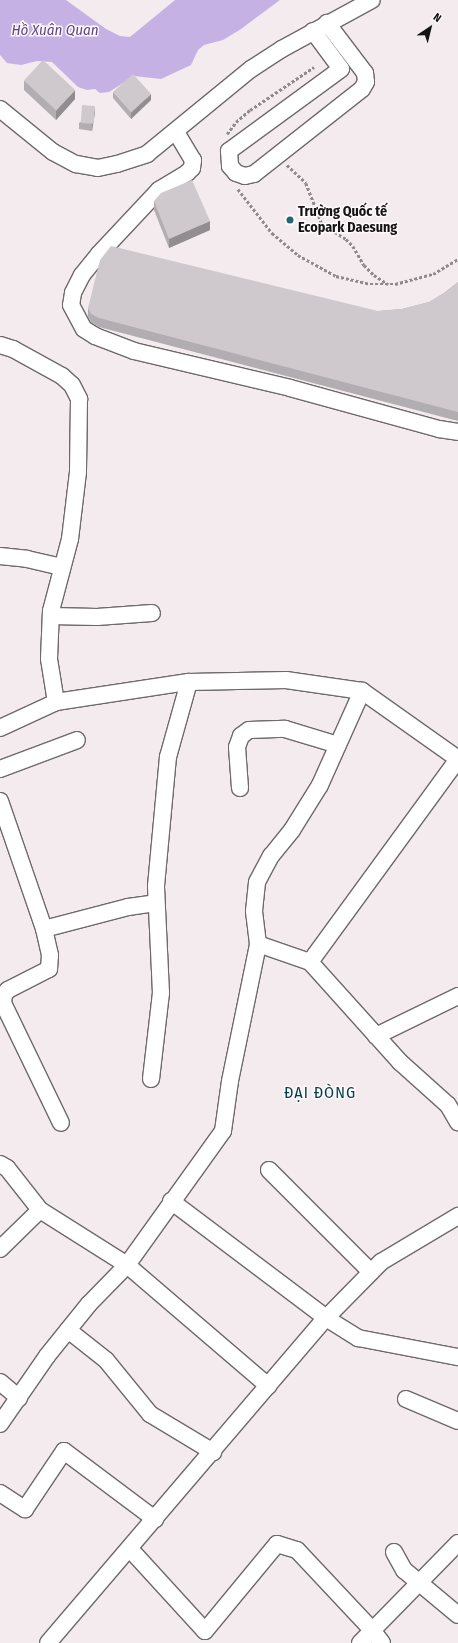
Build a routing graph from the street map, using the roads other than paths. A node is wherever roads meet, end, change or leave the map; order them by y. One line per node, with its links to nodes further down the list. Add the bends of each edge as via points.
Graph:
1 (372, 0): 2 (street)
2 (327, 23): 3 (street); 3 (street, via 365,73 366,82 362,88 254,174 245,176 236,173 230,166 229,157 230,151 236,145 341,69)
3 (313, 31): 5 (street, via 251,69)
4 (0, 109): 5 (street, via 53,152 76,164 98,168 147,154)
5 (176, 132): 7 (street, via 193,160 192,168 159,190 82,275 73,293 71,305 84,329 134,351)
6 (0, 345): 9 (street, via 13,349 62,376 72,385 78,399 78,472 70,539)
7 (458, 432)
8 (0, 556): 9 (street)
9 (62, 567): 11 (street)
10 (152, 613): 11 (street, via 97,617)
11 (50, 616): 14 (street, via 49,659)
12 (188, 682): 13 (street, via 286,680); 14 (street); 22 (street, via 168,757)
13 (362, 690): 17 (street); 18 (street)
14 (56, 702): 15 (street)
15 (0, 728)
16 (76, 740): 19 (street)
17 (338, 746): 20 (street, via 285,729 249,730 241,736 237,747); 24 (street, via 320,785 292,830 271,856 257,882 254,911)
18 (458, 759): 25 (street)
19 (0, 769)
20 (240, 788)
21 (0, 801): 23 (street)
22 (156, 903): 23 (street, via 128,907); 29 (street, via 161,993)
23 (44, 929): 27 (street, via 50,967 43,974 4,994)
24 (258, 944): 25 (street); 34 (street, via 230,1081 223,1131)
25 (310, 962): 28 (street)
26 (458, 996): 28 (street)
27 (6, 1025): 31 (street)
28 (376, 1036): 30 (street, via 400,1062 448,1105)
29 (151, 1079)
30 (458, 1122)
31 (61, 1123)
32 (0, 1164): 35 (street, via 7,1168)
33 (269, 1170): 39 (street)
34 (171, 1201): 38 (street); 40 (street)
35 (40, 1210): 37 (street); 38 (street)
36 (458, 1216): 39 (street, via 381,1262)
37 (0, 1249)
38 (127, 1265): 41 (street); 44 (street)
39 (371, 1272): 40 (street)
40 (326, 1318): 42 (street, via 358,1338); 44 (street)
41 (68, 1330): 45 (street); 49 (street, via 106,1360 150,1414)
42 (458, 1357)
43 (0, 1382): 45 (street)
44 (268, 1386): 49 (street)
45 (19, 1398): 48 (street)
46 (406, 1399): 47 (street)
47 (458, 1421)
48 (0, 1424)
49 (213, 1452): 51 (street)
50 (0, 1493): 51 (street, via 25,1509 64,1450)
51 (155, 1519): 53 (street)
52 (458, 1543): 55 (street)
53 (130, 1549): 57 (street, via 205,1631 277,1544 297,1550); 58 (street)
54 (394, 1552): 55 (street, via 404,1570)
55 (420, 1583): 56 (street); 57 (street)
56 (458, 1615)
57 (372, 1630): 59 (street); 60 (street)
58 (48, 1643)
59 (360, 1643)
60 (382, 1643)

